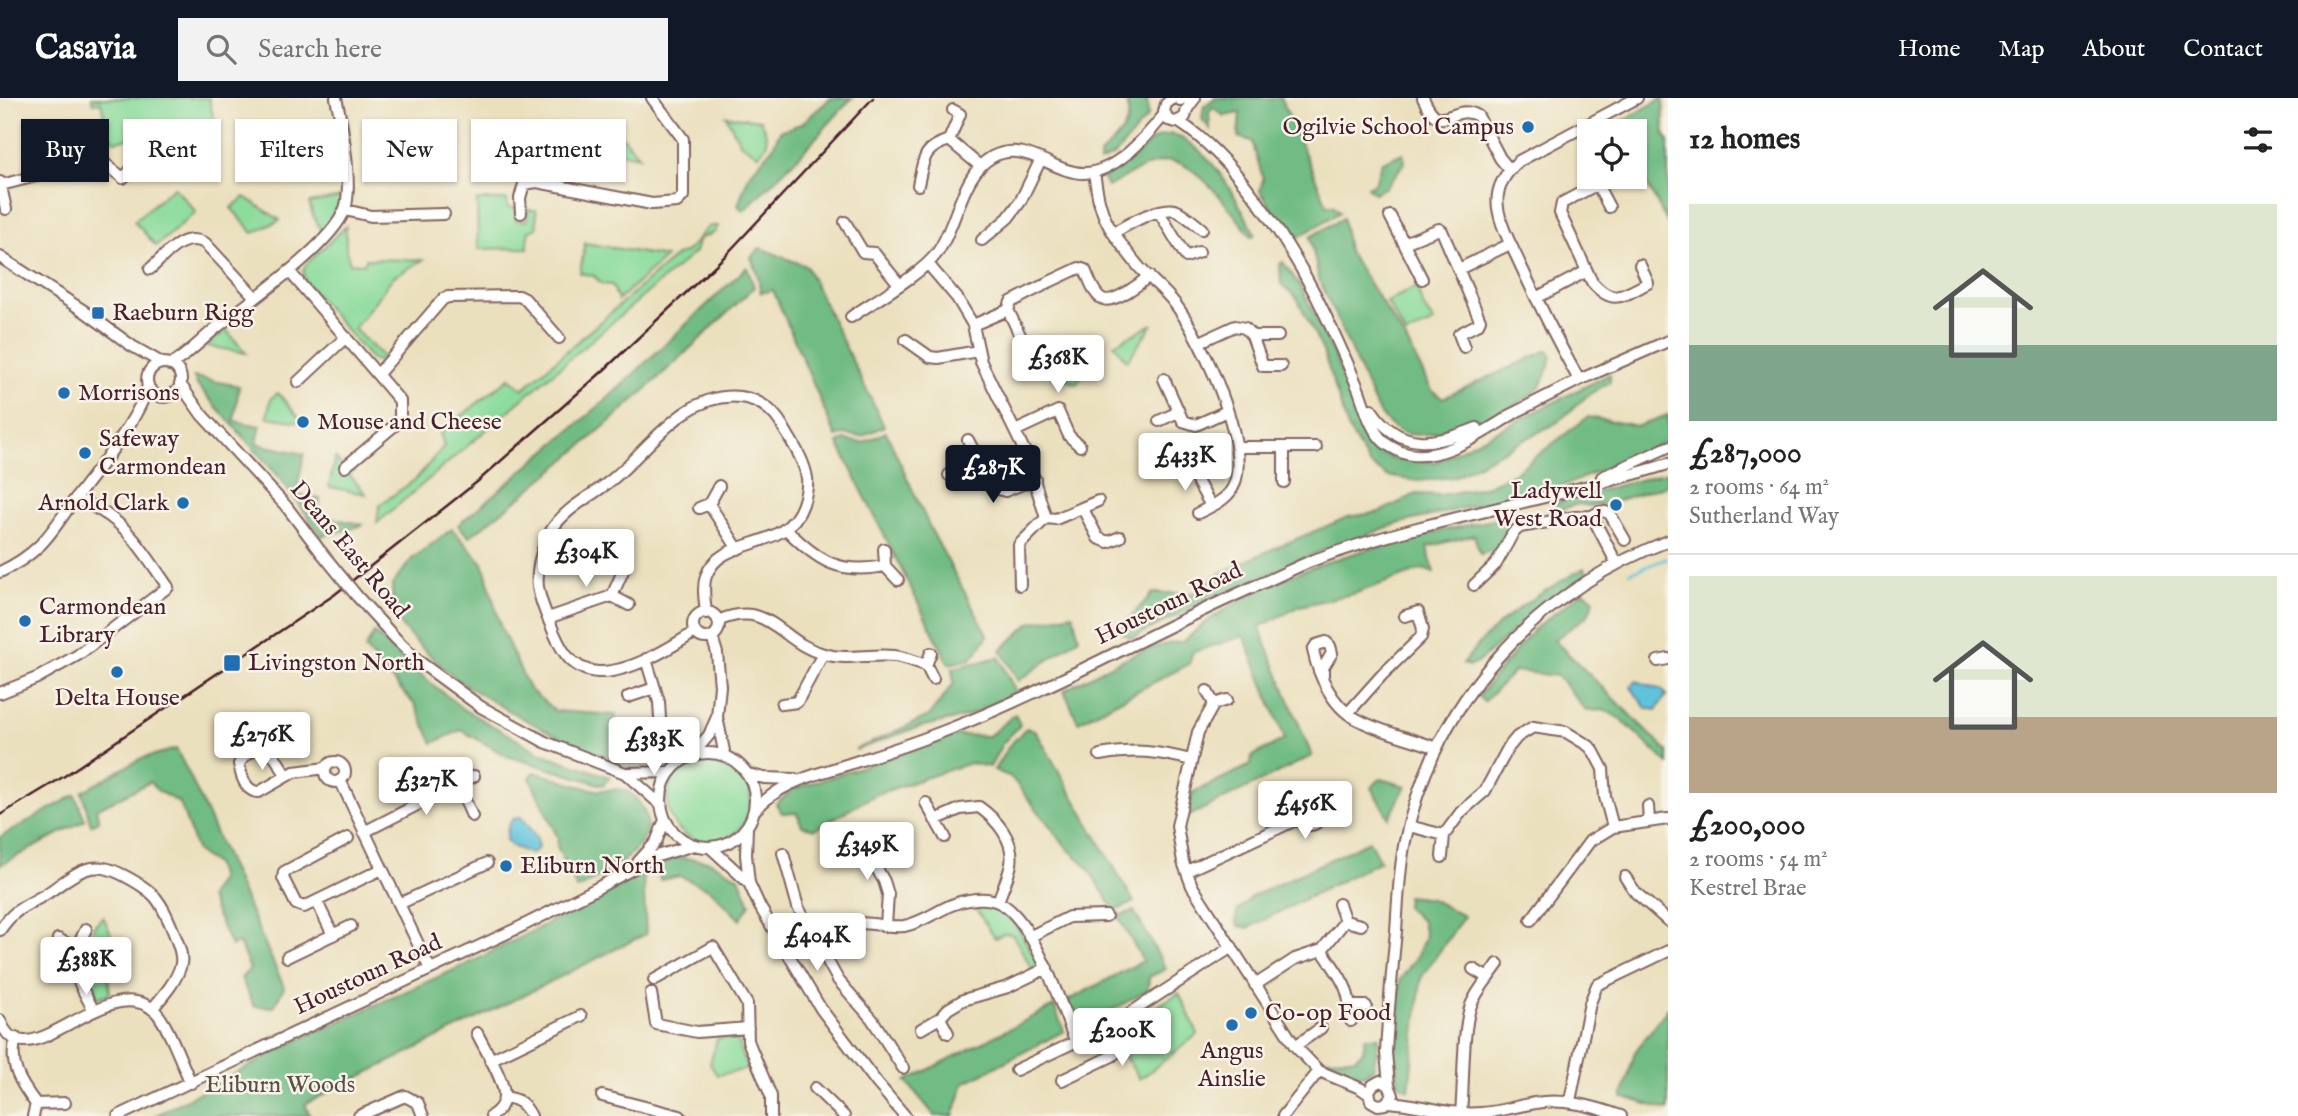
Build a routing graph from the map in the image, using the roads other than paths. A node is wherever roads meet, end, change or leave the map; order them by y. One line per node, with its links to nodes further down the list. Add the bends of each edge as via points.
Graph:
1 (336, 98): 8 (street)
2 (652, 98): 22 (street, via 682,139 681,199 652,204 537,182 524,184)
3 (1195, 98): 6 (street)
4 (1423, 98): 12 (street, via 1436,118 1465,112 1478,116)
5 (1636, 98): 12 (street)
6 (1174, 107): 13 (street, via 1112,165); 65 (street, via 1226,163 1280,234 1316,297 1384,442 1404,453 1431,455)
7 (953, 110): 9 (street, via 960,114)
8 (340, 119)
9 (949, 140): 11 (street); 17 (street, via 933,145 928,152)
10 (1041, 159): 11 (street, via 1012,151); 13 (street, via 1074,172); 28 (street, via 1020,202)
11 (980, 166): 33 (street, via 944,242)
12 (1509, 169): 30 (street, via 1499,189 1497,207)
13 (1094, 172): 27 (street, via 1098,203)
14 (123, 178): 16 (street, via 95,160)
15 (347, 182): 20 (street)
16 (0, 184): 19 (street)
17 (918, 185)
18 (1609, 207): 38 (street, via 1600,188 1594,186 1560,208)
19 (6, 209)
20 (345, 210): 23 (street, via 371,216); 37 (street, via 337,225)
21 (1159, 212): 26 (street, via 1178,211); 27 (street); 31 (street, via 1186,257)
22 (521, 213)
23 (444, 214)
24 (1390, 216): 29 (street)
25 (845, 222): 41 (street, via 863,252 877,250)
26 (1202, 229)
27 (1113, 233): 39 (street)
28 (982, 240)
29 (1404, 243): 36 (street, via 1438,229); 40 (street)
30 (1510, 244): 36 (street); 43 (street)
31 (1199, 252)
32 (0, 257): 54 (street)
33 (928, 264): 41 (street); 46 (street)
34 (1640, 265): 38 (street, via 1648,282 1620,297 1610,298 1599,290)
35 (150, 269): 42 (street, via 184,240 196,239)
36 (1459, 269): 55 (street, via 1480,320 1459,334)
37 (289, 271): 42 (street); 49 (street)
38 (1587, 271): 43 (street)
39 (1149, 276): 44 (street, via 1110,300 1098,295 1085,270 1079,268 1011,302); 53 (street, via 1167,293)
40 (1422, 279)
41 (899, 284): 45 (street)
42 (255, 297): 58 (street)
43 (1536, 298): 65 (street)
44 (1008, 310): 46 (street); 57 (street)
45 (851, 317)
46 (973, 325): 56 (street)
47 (1252, 336): 48 (street); 53 (street, via 1235,326); 60 (street, via 1263,366)
48 (1278, 336)
49 (346, 337): 61 (street); 66 (street)
50 (559, 338): 61 (street, via 519,296 448,297)
51 (906, 340): 56 (street, via 930,357)
52 (1668, 341): 65 (street)
53 (1200, 342): 69 (street)
54 (132, 346): 59 (street); 64 (street)
55 (1464, 347)
56 (978, 351): 73 (street)
57 (1028, 352)
58 (188, 354): 59 (street); 62 (street)
59 (166, 364): 62 (street); 64 (street, via 153,367)
60 (1280, 366)
61 (378, 374): 82 (street, via 397,396 400,417)
62 (179, 379): 67 (street, via 173,393); 71 (street, Deans East Road)
63 (1164, 379): 70 (street)
64 (148, 380): 67 (street, via 154,394); 68 (street)
65 (1578, 380)
66 (298, 382)
67 (165, 396): 68 (street); 71 (street, Deans East Road)
68 (137, 411): 89 (street)
69 (1227, 411): 70 (street, via 1196,425 1183,421); 76 (street)
70 (1178, 412): 72 (street)
71 (202, 415): 146 (street, Deans East Road, bridge, via 286,506 356,595 421,663 481,706 545,742)
72 (1159, 421)
73 (1015, 431): 75 (street, via 1058,411 1069,436); 85 (street)
74 (968, 440): 83 (street)
75 (1080, 446)
76 (1236, 447): 77 (street); 91 (street, via 1236,482 1226,497)
77 (1284, 447): 78 (street); 86 (street)
78 (1316, 447)
79 (1668, 447): 88 (street, Houstoun Road)
80 (1187, 463): 91 (street)
81 (1668, 464): 88 (street, Houstoun Road)
82 (345, 467)
83 (986, 474): 84 (street); 85 (street, via 994,488 1005,491)
84 (949, 475)
85 (1035, 479): 95 (street)
86 (1284, 482)
87 (719, 486): 100 (street, via 704,506)
88 (1564, 494): 150 (street, Houstoun Road, via 1433,524 1309,562 999,709)
89 (75, 499): 106 (street, via 39,546); 127 (street, via 101,510 123,527 168,587 78,655)
90 (1098, 501): 92 (street)
91 (1211, 506): 93 (street)
92 (1083, 509): 95 (street); 97 (street, via 1098,538 1108,542)
93 (1198, 513)
94 (1591, 516): 98 (street, via 1606,511); 104 (street); 107 (street, via 1520,527)
95 (1046, 518): 109 (street, via 1019,545)
96 (787, 530): 100 (street); 105 (street, via 835,566 866,570); 115 (street, via 801,511 807,490 807,476 795,449 780,422 755,399 716,397 682,415 607,484 556,523 539,565 538,586)
97 (1120, 537)
98 (1625, 540)
99 (1668, 541): 104 (street)
100 (738, 548): 113 (street, via 707,573)
101 (884, 548): 105 (street)
102 (626, 556): 111 (street)
103 (1478, 563): 107 (street)
104 (1616, 564): 139 (street, via 1539,616 1492,662)
105 (884, 566): 108 (street)
106 (0, 572)
107 (1487, 572): 110 (street)
108 (898, 580)
109 (1020, 585)
110 (1474, 585)
111 (612, 596): 112 (street); 115 (street)
112 (629, 605)
113 (706, 613): 116 (street); 117 (street, via 696,618)
114 (1405, 617): 132 (street, via 1423,610 1421,637)
115 (548, 618): 121 (street, via 560,647 576,665 609,671)
116 (718, 621): 118 (street); 120 (street, via 751,613)
117 (695, 632): 118 (street); 121 (street)
118 (712, 637): 134 (street, via 720,686)
119 (931, 653): 122 (street)
120 (824, 654): 122 (street, via 894,656); 130 (street, via 797,702)
121 (646, 659): 125 (street)
122 (926, 665): 124 (street)
123 (1323, 675): 132 (street, via 1326,687)
124 (933, 680)
125 (655, 688): 128 (street); 137 (street)
126 (1207, 691): 131 (street)
127 (0, 693)
128 (628, 697)
129 (1227, 700): 131 (street)
130 (782, 704)
131 (1214, 704): 143 (street, via 1198,732)
132 (1348, 713): 139 (street)
133 (1529, 714): 135 (street)
134 (718, 717): 140 (street); 142 (street)
135 (1533, 727): 165 (street, via 1566,732 1594,752 1603,769); 167 (street, via 1517,737 1485,791)
136 (672, 730): 137 (street)
137 (661, 735): 138 (street)
138 (631, 737)
139 (1437, 748): 164 (street)
140 (692, 755): 142 (street); 145 (street)
141 (1100, 755): 143 (street, via 1131,750)
142 (725, 756): 147 (street)
143 (1191, 760): 178 (street, via 1177,825)
144 (323, 772): 148 (street); 151 (street, via 334,782); 151 (street, via 333,762 342,765)
145 (669, 772): 146 (street, Deans East Road); 154 (street)
146 (625, 773): 154 (street, Deans East Road)
147 (748, 774): 150 (street, Houstoun Road); 156 (street)
148 (286, 776): 148 (street, via 254,792 245,783 239,764 264,746 273,752)
149 (474, 776): 152 (street)
150 (802, 778): 156 (street, Houstoun Road, via 766,798)
151 (340, 780): 166 (street)
152 (458, 784): 157 (street); 166 (street)
153 (926, 803): 161 (street)
154 (661, 805): 160 (street)
155 (1648, 806): 162 (street)
156 (754, 811): 163 (street)
157 (472, 816)
158 (1668, 818): 162 (street)
159 (1298, 819): 178 (street)
160 (665, 820): 171 (street, via 677,836); 176 (street, Houstoun Road, via 656,842)
161 (936, 820): 169 (street); 185 (street, via 960,809 979,807 1002,829 1012,863)
162 (1649, 821): 165 (street)
163 (747, 827): 172 (street, via 728,843); 180 (street)
164 (1409, 827): 167 (street); 236 (street, via 1399,883)
165 (1613, 827): 188 (street, via 1590,841)
166 (365, 832): 177 (street)
167 (1444, 835): 174 (street)
168 (858, 836): 195 (street, via 870,847 884,881)
169 (945, 837)
170 (348, 838): 184 (street, via 284,872 296,904 304,907)
171 (694, 845): 172 (street); 176 (street, Houstoun Road)
172 (711, 848): 180 (street)
173 (783, 853): 199 (street, via 798,907)
174 (1442, 857)
175 (487, 863): 186 (street)
176 (634, 867): 209 (street, Houstoun Road)
177 (382, 869): 184 (street); 186 (street)
178 (1187, 871): 202 (street)
179 (1625, 877): 181 (street)
180 (748, 883): 261 (street, via 821,1009)
181 (1636, 893): 183 (street); 192 (street)
182 (1529, 898): 188 (street)
183 (1625, 900)
184 (317, 902): 198 (street)
185 (998, 902): 195 (street, via 968,900 920,921); 200 (street, via 1009,908)
186 (399, 904): 209 (street)
187 (1339, 904): 191 (street)
188 (1541, 905): 190 (street)
189 (1106, 916): 200 (street, via 1069,918)
190 (1531, 920)
191 (1345, 921): 193 (street); 204 (street)
192 (1668, 921)
193 (1361, 925)
194 (351, 926): 198 (street)
195 (886, 926): 199 (street, via 857,923)
196 (86, 929): 203 (street)
197 (0, 930): 217 (street, via 11,914 86,869 111,869 144,886 164,909 181,963)
198 (333, 935): 206 (street)
199 (815, 936): 235 (street, via 838,980)
200 (1030, 937): 208 (street)
201 (58, 939): 203 (street)
202 (1232, 947): 213 (street); 224 (street)
203 (76, 948): 218 (street, via 74,969)
204 (1322, 950): 213 (street, via 1295,959); 215 (street, via 1347,987)
205 (1668, 951): 248 (street, via 1592,981)
206 (287, 957)
207 (1498, 964): 211 (street)
208 (1047, 968): 220 (street, via 1008,987 963,1000); 233 (street)
209 (430, 969): 242 (street, Houstoun Road)
210 (1473, 969): 211 (street)
211 (1488, 978): 252 (street, via 1471,1006 1467,1023)
212 (654, 980): 226 (street, via 717,945 747,1004)
213 (1255, 985): 234 (street)
214 (651, 993): 225 (street)
215 (1350, 1006): 216 (street); 222 (street)
216 (1366, 1006)
217 (152, 1009): 218 (street, via 130,1000); 242 (street)
218 (94, 1011): 231 (street, via 46,1037)
219 (581, 1016): 237 (street)
220 (940, 1018): 228 (street); 230 (street)
221 (0, 1020): 231 (street)
222 (1351, 1021)
223 (643, 1022): 225 (street)
224 (1115, 1023): 233 (street); 241 (street, via 1122,1043 1119,1051 1082,1065)
225 (656, 1024): 226 (street, via 697,1032)
226 (748, 1028): 260 (street, via 752,1055 771,1097)
227 (1321, 1028): 234 (street)
228 (921, 1029)
229 (477, 1033): 237 (street)
230 (948, 1033)
231 (16, 1038): 250 (street, via 12,1061)
232 (903, 1042): 235 (street)
233 (1076, 1043): 239 (street)
234 (1295, 1046): 240 (street)
235 (892, 1049): 238 (street)
236 (1386, 1053): 244 (street); 246 (street)
237 (490, 1060): 247 (street)
238 (903, 1068)
239 (1017, 1070)
240 (1319, 1071): 244 (street); 262 (street)
241 (1062, 1080)
242 (191, 1083): 254 (street, Houstoun Road)
243 (815, 1088): 253 (street)
244 (1372, 1091): 246 (street, via 1378,1105); 246 (street, via 1385,1082); 263 (street)
245 (603, 1096): 259 (street)
246 (1389, 1096): 252 (street); 264 (street)
247 (504, 1097): 257 (street); 258 (street, via 525,1104)
248 (1570, 1101): 251 (street, via 1536,1103); 265 (street)
249 (65, 1103): 250 (street)
250 (35, 1110)
251 (1516, 1112): 252 (street)
252 (1461, 1113)
253 (837, 1114)
254 (118, 1116)
255 (359, 1116): 256 (street, via 405,1097 418,1103)
256 (423, 1116)
257 (491, 1116)
258 (531, 1116)
259 (680, 1116)
260 (771, 1116)
261 (905, 1116)
262 (1283, 1116)
263 (1371, 1116)
264 (1380, 1116)
265 (1620, 1116)

